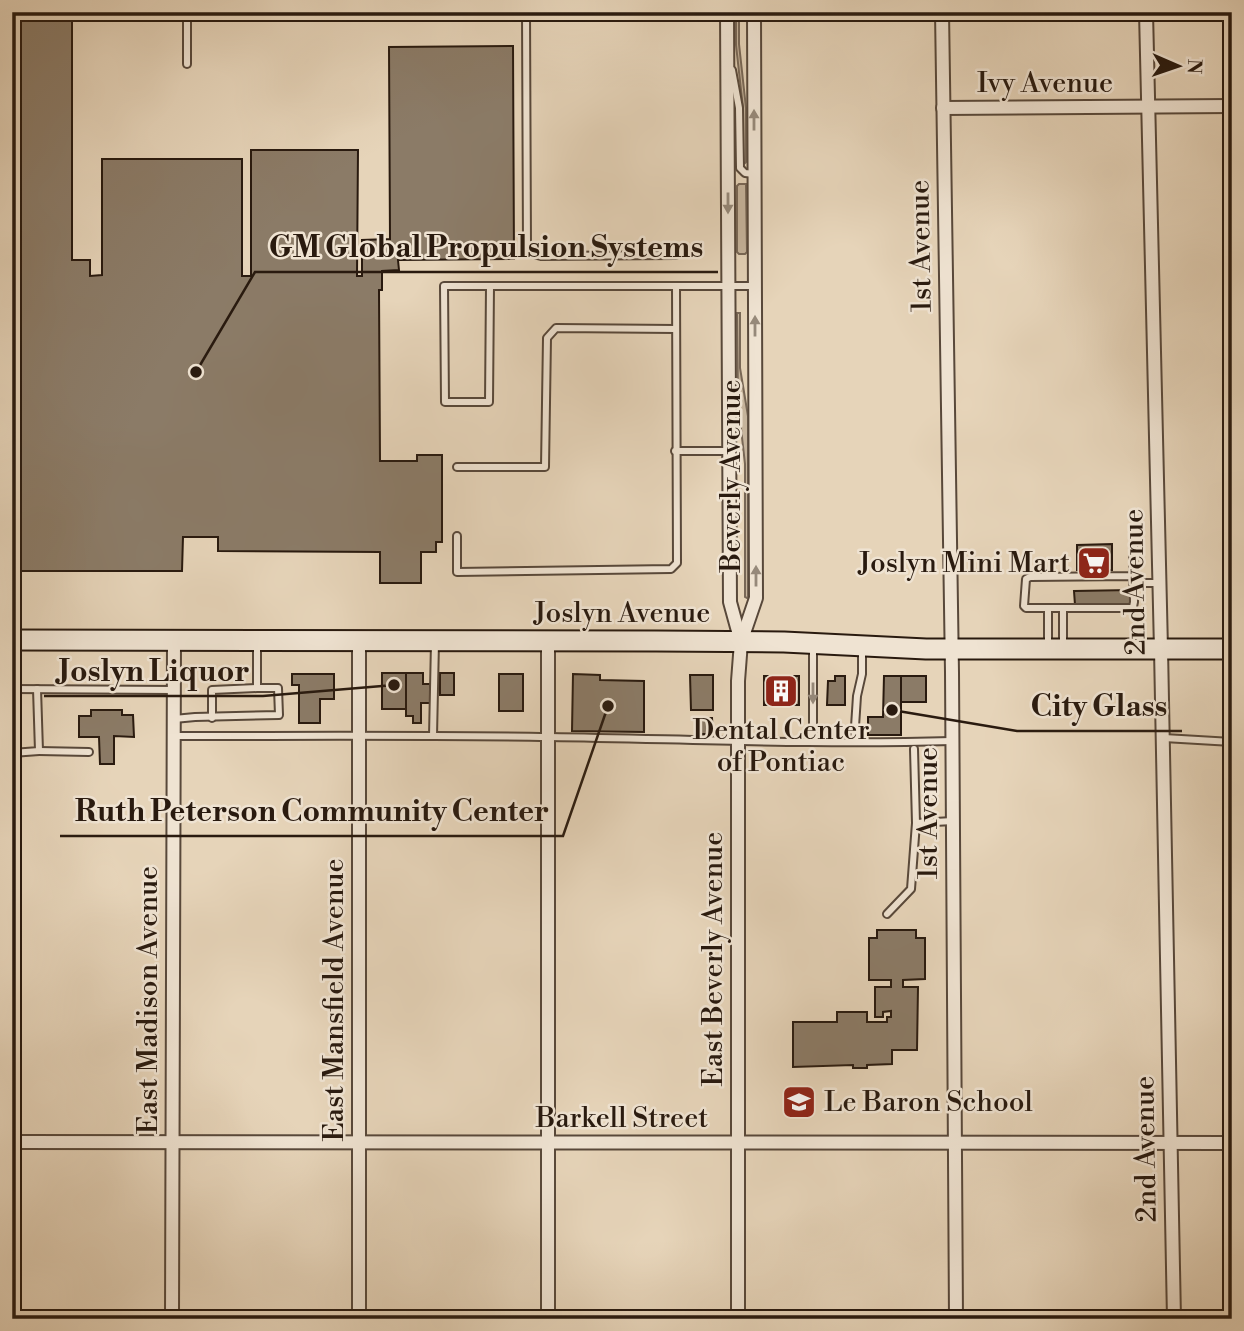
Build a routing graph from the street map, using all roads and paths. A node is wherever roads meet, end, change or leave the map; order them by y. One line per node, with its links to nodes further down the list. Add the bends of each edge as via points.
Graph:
1 (187, 12): 8 (lane)
2 (526, 12): 13 (lane, via 530,253)
3 (727, 12): 7 (street, Beverly Avenue)
4 (754, 12): 12 (street, Beverly Avenue, one-way to 4)
5 (942, 12): 11 (street, 1st Avenue)
6 (1146, 12): 9 (street, 2nd Avenue)
7 (727, 41): 12 (lane, via 739,108 740,168); 16 (street, Beverly Avenue, one-way to 16)
8 (187, 64)
9 (1148, 106): 10 (street, Ivy Avenue); 11 (street, Ivy Avenue); 25 (street, 2nd Avenue)
10 (1232, 106)
11 (943, 108): 37 (street, 1st Avenue)
12 (754, 174): 17 (street, Beverly Avenue)
13 (676, 255)
14 (490, 286): 14 (lane, via 444,286 445,402 489,402); 15 (lane)
15 (676, 286): 16 (lane); 18 (lane)
16 (729, 286): 17 (lane); 20 (street, Beverly Avenue)
17 (755, 286): 34 (street, Beverly Avenue, one-way to 17, via 756,598)
18 (676, 329): 19 (lane); 21 (lane, via 556,328 547,338 545,467)
19 (675, 451): 20 (lane); 22 (lane, via 677,563 671,569 457,572)
20 (729, 451): 34 (street, Beverly Avenue, via 730,602)
21 (457, 467)
22 (457, 536)
23 (1133, 545): 24 (lane)
24 (1133, 580): 25 (lane); 26 (lane, via 1026,579 1024,606); 27 (lane, via 1133,607)
25 (1159, 583): 39 (street, 2nd Avenue)
26 (1048, 608): 27 (lane); 38 (lane)
27 (1063, 608): 38 (lane)
28 (174, 639): 29 (main road, Joslyn Avenue); 30 (main road, Joslyn Avenue); 44 (street, East Madison Avenue)
29 (257, 639): 31 (main road, Joslyn Avenue); 41 (lane)
30 (12, 640)
31 (359, 640): 32 (main road, Joslyn Avenue); 48 (street, East Mansfield Avenue)
32 (435, 640): 33 (main road, Joslyn Avenue); 49 (lane)
33 (548, 640): 34 (main road, Joslyn Avenue); 50 (street)
34 (741, 642): 35 (main road, Joslyn Avenue); 52 (street, East Beverly Avenue)
35 (813, 644): 36 (main road, Joslyn Avenue); 54 (lane, one-way to 54)
36 (862, 646): 37 (main road, Joslyn Avenue); 55 (lane)
37 (951, 649): 38 (main road, Joslyn Avenue); 53 (street, 1st Avenue)
38 (1056, 649): 39 (main road, Joslyn Avenue)
39 (1161, 649): 40 (main road, Joslyn Avenue); 51 (street, 2nd Avenue)
40 (1232, 649)
41 (257, 688): 45 (lane, via 212,690); 45 (lane, via 278,688 279,715)
42 (12, 689): 43 (lane)
43 (37, 689): 44 (lane); 58 (lane)
44 (174, 690): 46 (street, East Madison Avenue)
45 (212, 718): 46 (lane)
46 (174, 719): 47 (street, East Madison Avenue)
47 (174, 736): 48 (lane); 65 (street, East Madison Avenue)
48 (359, 736): 49 (lane); 66 (street, East Mansfield Avenue)
49 (433, 736): 50 (lane)
50 (548, 737): 52 (lane); 67 (street)
51 (1163, 738): 56 (lane); 70 (street, 2nd Avenue)
52 (738, 741): 54 (lane); 68 (street, East Beverly Avenue)
53 (953, 741): 55 (lane); 61 (street, 1st Avenue)
54 (813, 742): 55 (lane)
55 (854, 742)
56 (1232, 742)
57 (914, 749): 62 (lane)
58 (39, 751): 59 (lane); 60 (lane)
59 (89, 752)
60 (12, 753)
61 (953, 821): 62 (lane); 69 (street, 1st Avenue)
62 (916, 823): 63 (lane, via 911,889)
63 (887, 914)
64 (12, 1142): 65 (street, Barkell Street)
65 (172, 1142): 66 (street, Barkell Street); 72 (street, East Madison Avenue)
66 (359, 1142): 67 (street, Barkell Street); 73 (street, East Mansfield Avenue)
67 (548, 1142): 68 (street, Barkell Street); 74 (street)
68 (738, 1143): 69 (street, Barkell Street); 75 (street, East Beverly Avenue)
69 (955, 1143): 70 (street, Barkell Street); 76 (street, 1st Avenue)
70 (1170, 1143): 71 (street, Barkell Street); 77 (street, 2nd Avenue)
71 (1232, 1143)
72 (172, 1319)
73 (359, 1319)
74 (548, 1319)
75 (738, 1319)
76 (956, 1319)
77 (1174, 1319)

